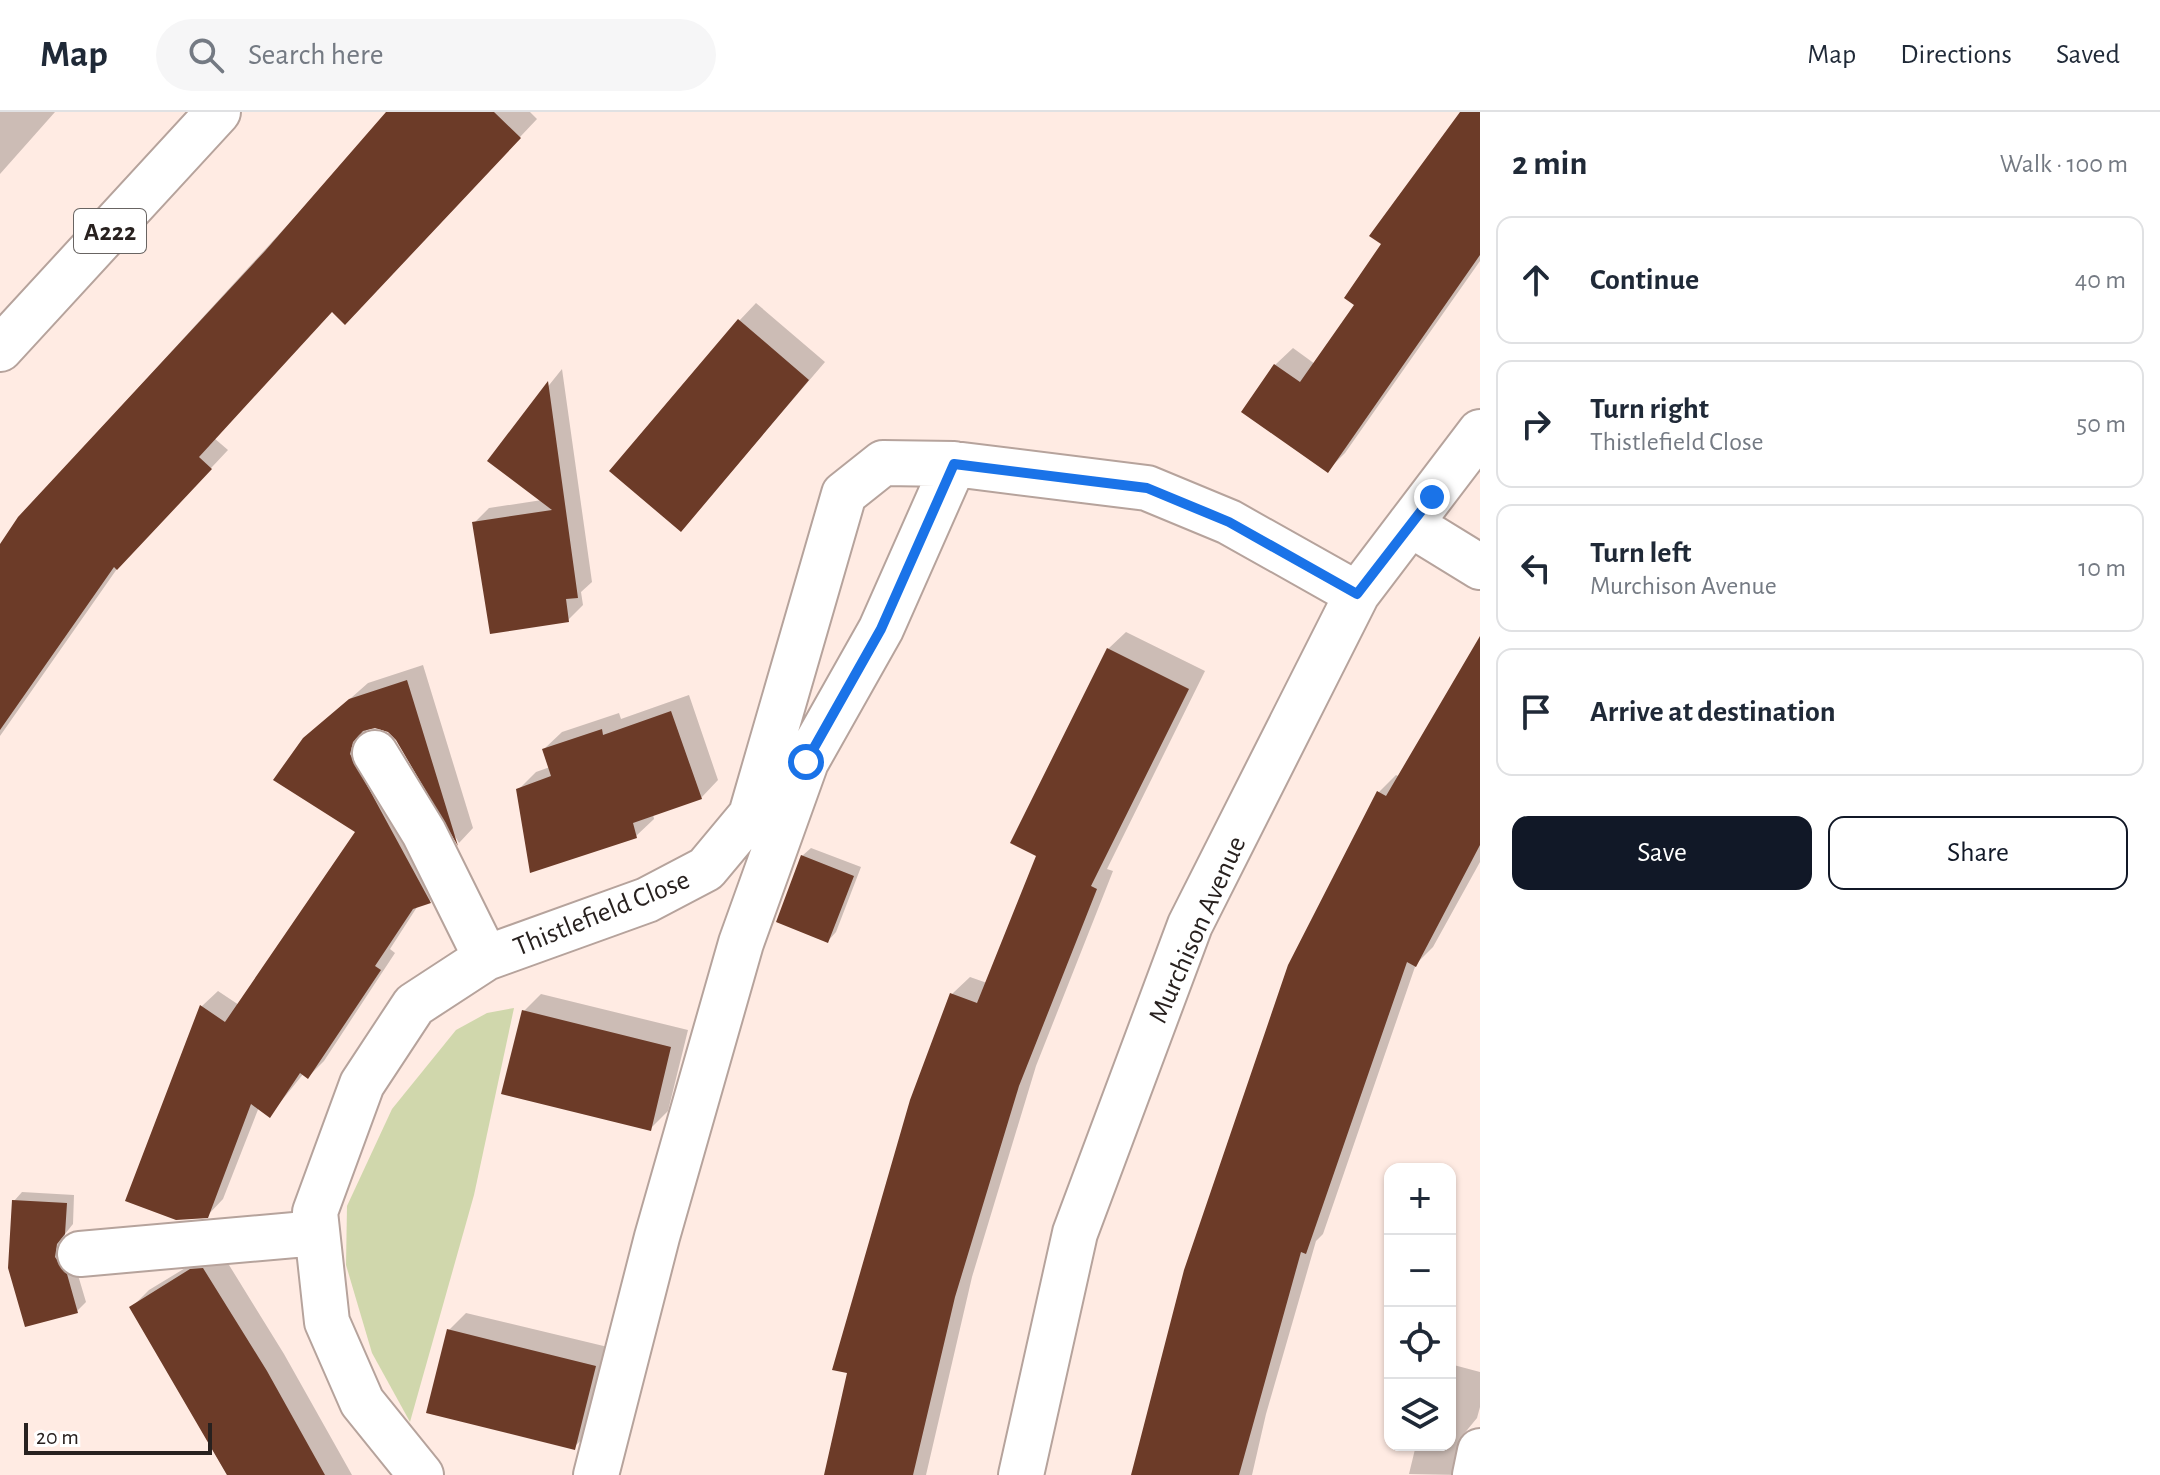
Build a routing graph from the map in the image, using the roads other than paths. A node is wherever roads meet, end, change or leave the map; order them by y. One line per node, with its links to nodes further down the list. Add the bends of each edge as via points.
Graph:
1 (218, 112): 2 (street, A222)
2 (0, 349)
3 (1480, 432): 5 (street, Murchison Avenue)
4 (954, 464): 7 (street, Thistlefield Close, via 1147,488 1229,522); 9 (street, Thistlefield Close, via 883,463 844,494 751,815 706,869 647,900); 14 (street, via 881,629 806,762 741,943)
5 (1410, 524): 6 (street); 7 (street, Murchison Avenue)
6 (1480, 567)
7 (1357, 594): 15 (street, Murchison Avenue, via 1190,925 1075,1233)
8 (375, 753): 9 (street, via 424,833)
9 (486, 958): 10 (street, Thistlefield Close, via 414,1005 362,1084 315,1212)
10 (317, 1233): 11 (street); 13 (street, Thistlefield Close, via 327,1322 344,1362 362,1402)
11 (80, 1254)
12 (1480, 1451): 16 (street)
13 (421, 1475)
14 (596, 1475)
15 (1021, 1475)
16 (1475, 1475)

